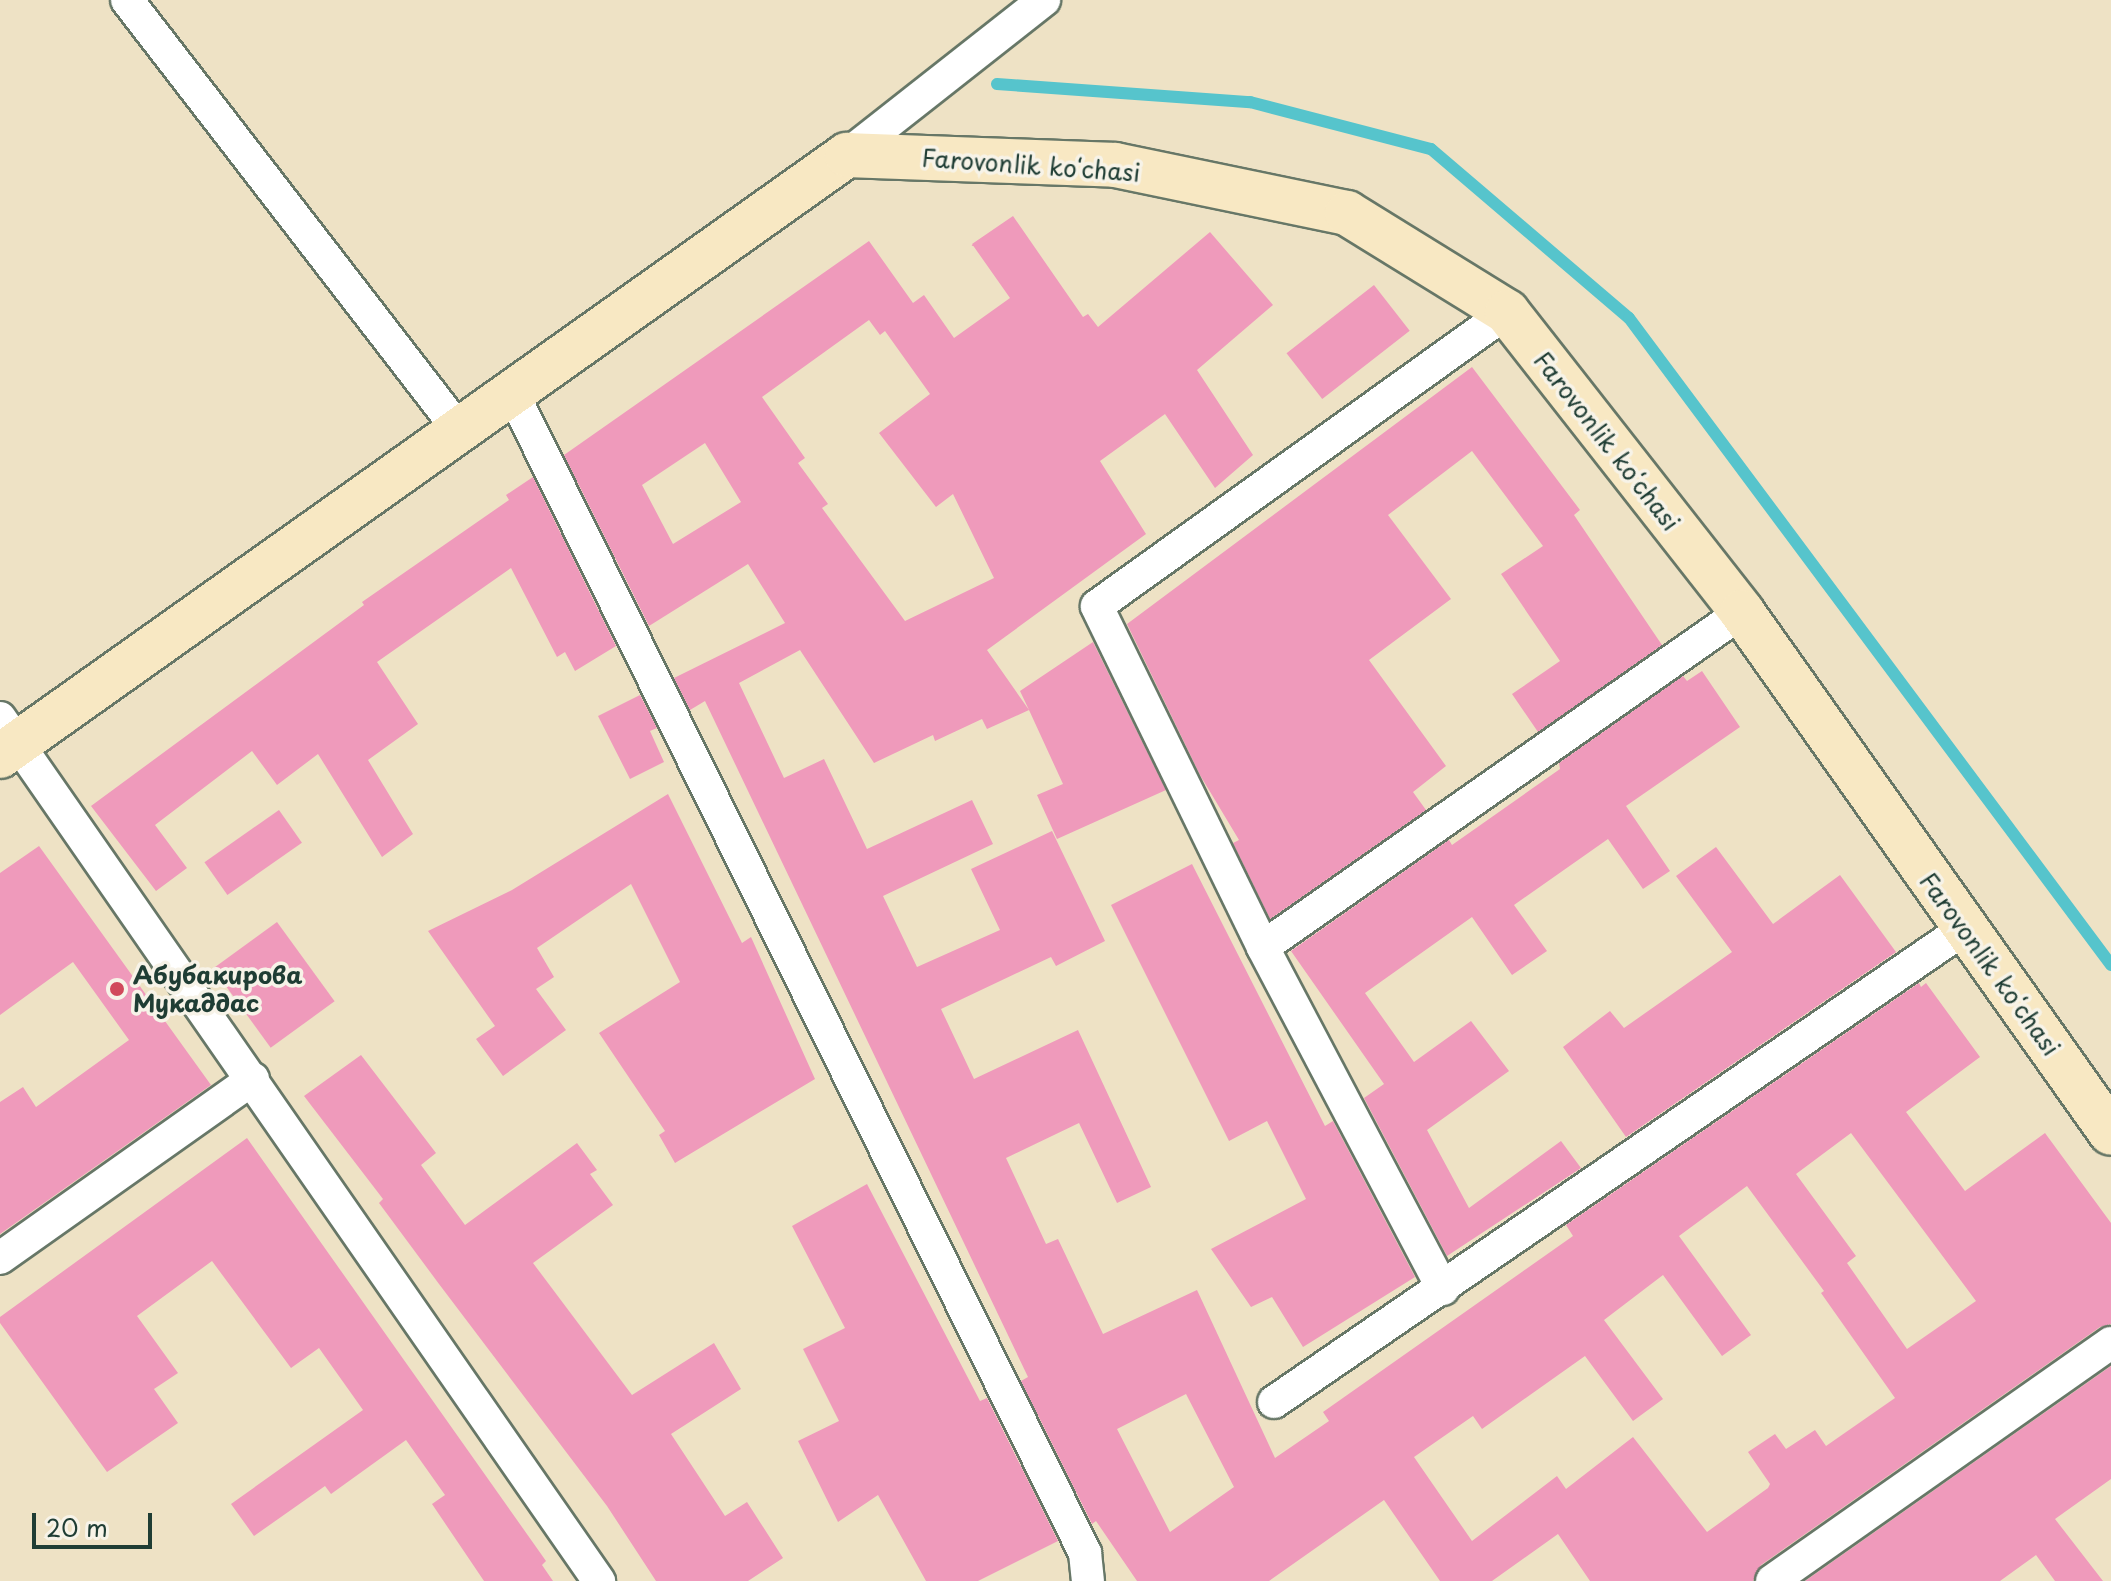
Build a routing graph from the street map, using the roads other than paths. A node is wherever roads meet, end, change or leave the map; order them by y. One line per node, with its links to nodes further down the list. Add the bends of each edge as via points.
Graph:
1 (127, 0): 6 (street)
2 (1044, 0): 3 (street)
3 (847, 155): 4 (street, Farovonlik koʻchasi, via 1115,165 1347,213); 5 (street)
4 (1507, 312): 7 (street, Farovonlik koʻchasi); 10 (street, via 1097,606)
5 (512, 392): 6 (street); 18 (street, via 1085,1553)
6 (459, 430): 8 (street)
7 (1742, 612): 9 (street, Farovonlik koʻchasi); 10 (street)
8 (7, 739): 11 (street)
9 (1964, 929): 12 (street, Farovonlik koʻchasi); 14 (street)
10 (1263, 947): 14 (street)
11 (253, 1079): 13 (street); 17 (street)
12 (2111, 1133)
13 (0, 1258)
14 (1443, 1289): 16 (street)
15 (2111, 1343): 19 (street)
16 (1274, 1402)
17 (599, 1581)
18 (1088, 1581)
19 (1772, 1581)

